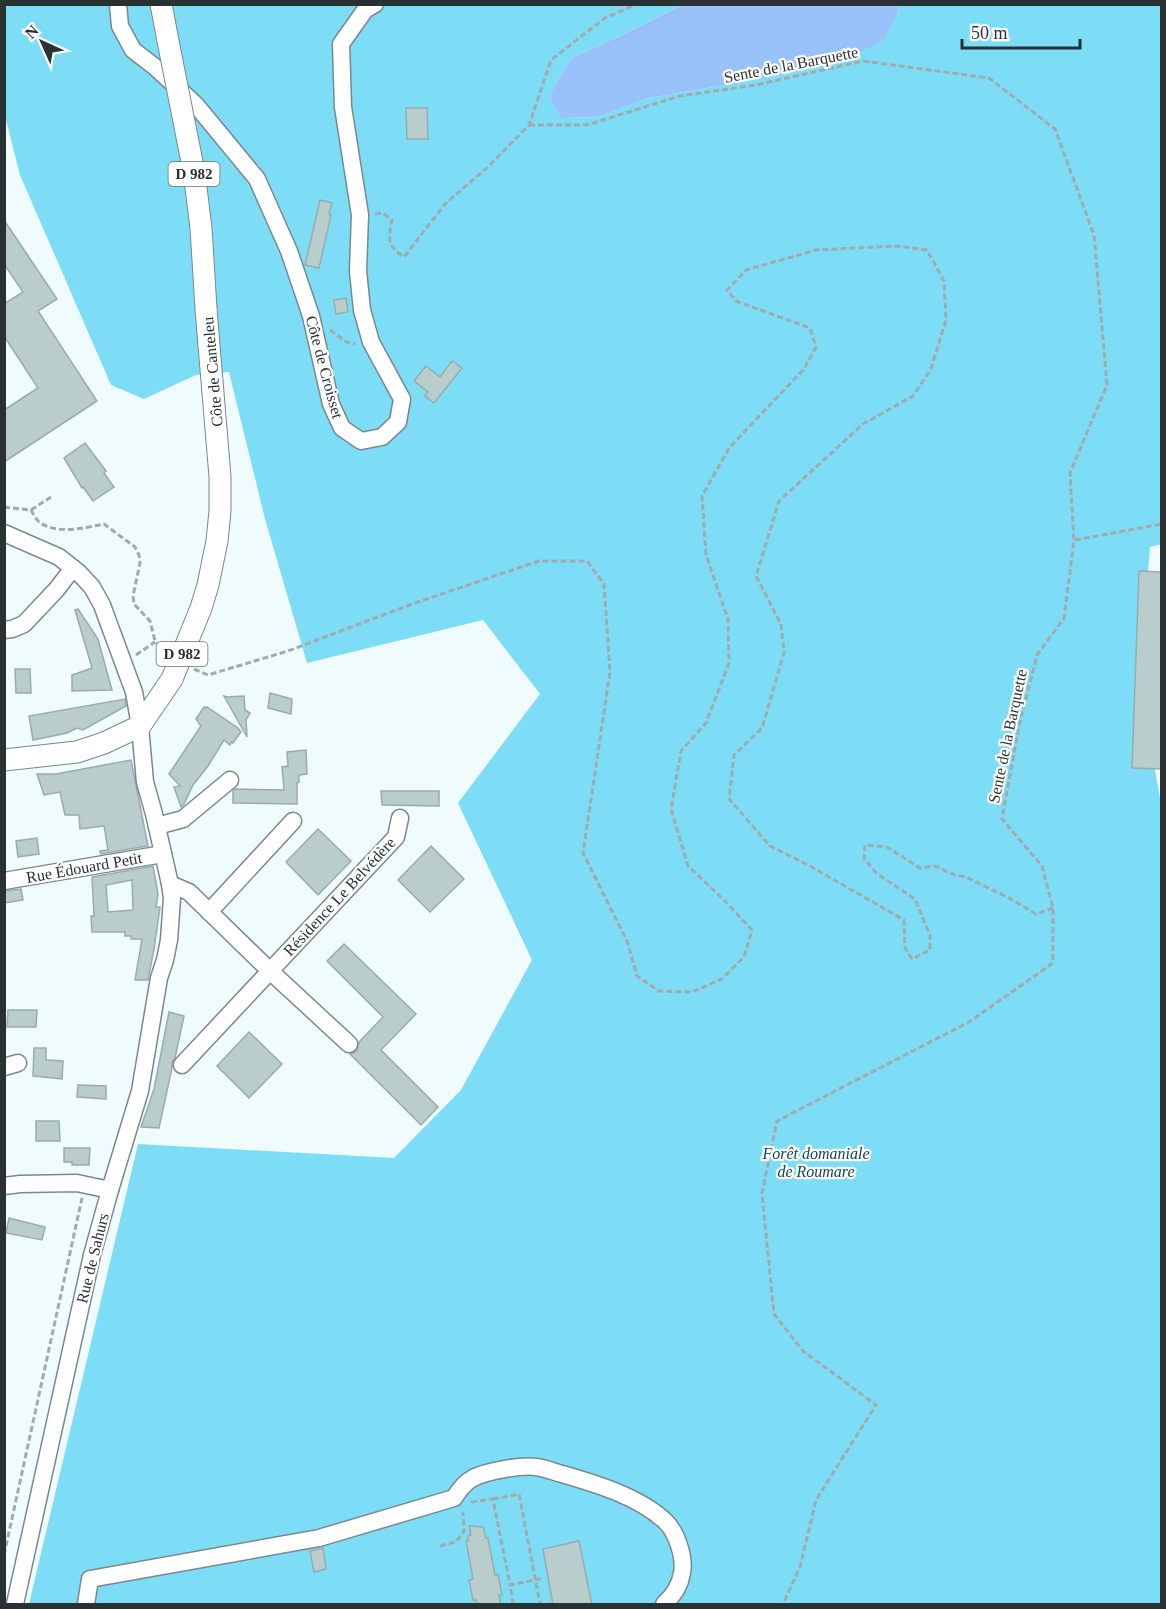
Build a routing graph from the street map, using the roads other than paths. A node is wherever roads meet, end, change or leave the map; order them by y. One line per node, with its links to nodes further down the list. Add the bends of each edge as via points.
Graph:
1 (118, 4): 3 (street, Côte de Croisset, via 120,26 133,50 196,105 257,179 289,251 311,316 332,404 342,428 362,441 382,437 398,422 402,399 371,342 362,310 358,271 360,215 344,107 341,44 365,10)
2 (160, 4): 7 (main road, Côte de Canteleu / D 982, bridge, via 194,172 201,228 220,511 201,608 172,679)
3 (375, 4)
4 (4, 533): 5 (street, Rue de Sahurs, via 49,552)
5 (74, 568): 6 (street, via 24,624); 7 (street, Rue de Sahurs, via 102,605 134,692)
6 (4, 630)
7 (140, 726): 8 (main road, via 77,752); 12 (street, Rue de Sahurs, via 145,782)
8 (4, 760)
9 (230, 780): 12 (street, via 183,819)
10 (400, 818): 17 (street, Résidence Le Belvédère, via 396,837)
11 (293, 821): 16 (street)
12 (157, 826): 13 (street, Rue de Sahurs)
13 (163, 854): 14 (street, Rue Édouard Petit); 15 (street, Rue de Sahurs)
14 (4, 881)
15 (170, 884): 16 (street, Résidence Le Belvédère, via 189,892); 21 (street, Rue de Sahurs, via 169,940 140,1091)
16 (209, 912): 17 (street, Résidence Le Belvédère)
17 (270, 971): 18 (street); 19 (street, Résidence Le Belvédère)
18 (349, 1044)
19 (182, 1065)
20 (4, 1186): 21 (street, via 77,1183)
21 (110, 1190): 22 (street, Rue de Sahurs, via 92,1255)
22 (15, 1605)
23 (86, 1605): 24 (street, via 90,1579 319,1538 454,1497 472,1478 487,1473 535,1467 622,1494 667,1523 676,1537 682,1571 679,1585)
24 (664, 1605)

